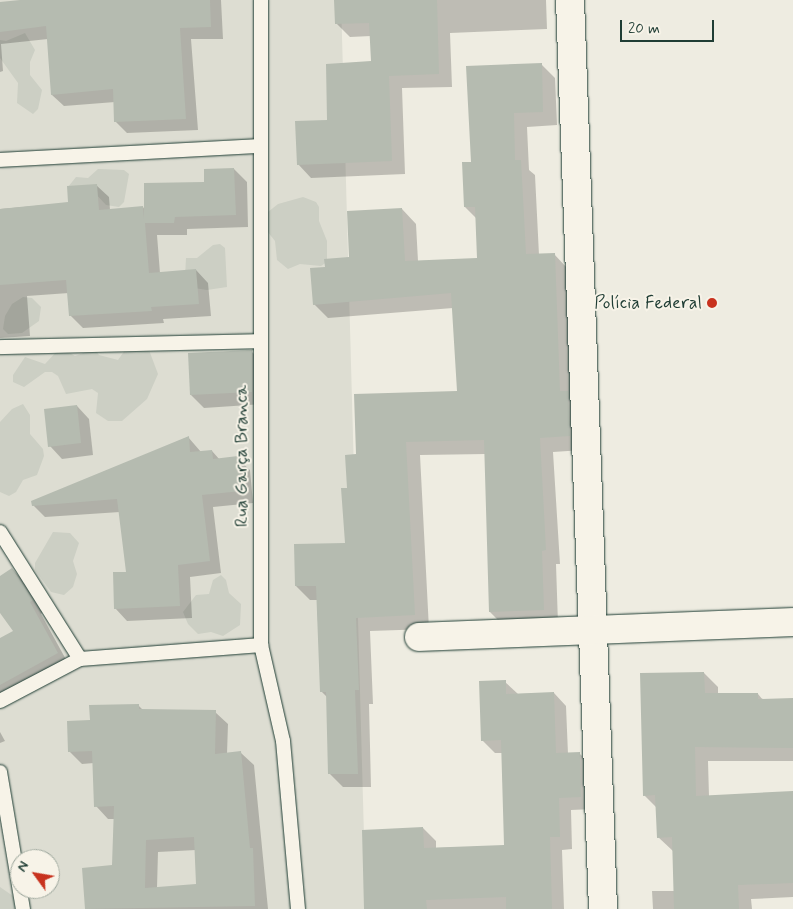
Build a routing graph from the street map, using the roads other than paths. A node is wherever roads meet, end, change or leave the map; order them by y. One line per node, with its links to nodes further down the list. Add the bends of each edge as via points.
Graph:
1 (262, 0): 3 (lane, Rua Garça Branca)
2 (570, 0): 9 (street)
3 (259, 146): 4 (lane); 5 (lane, Rua Garça Branca)
4 (0, 160)
5 (260, 341): 6 (lane); 11 (lane, Rua Garça Branca)
6 (0, 347)
7 (0, 532): 12 (lane)
8 (793, 622): 9 (street)
9 (595, 630): 10 (street); 17 (street)
10 (419, 637)
11 (261, 645): 12 (lane); 16 (lane, Rua Garça Branca, via 283,741)
12 (80, 659): 13 (lane)
13 (0, 701)
14 (0, 772): 15 (lane)
15 (23, 909)
16 (298, 909)
17 (603, 909)

